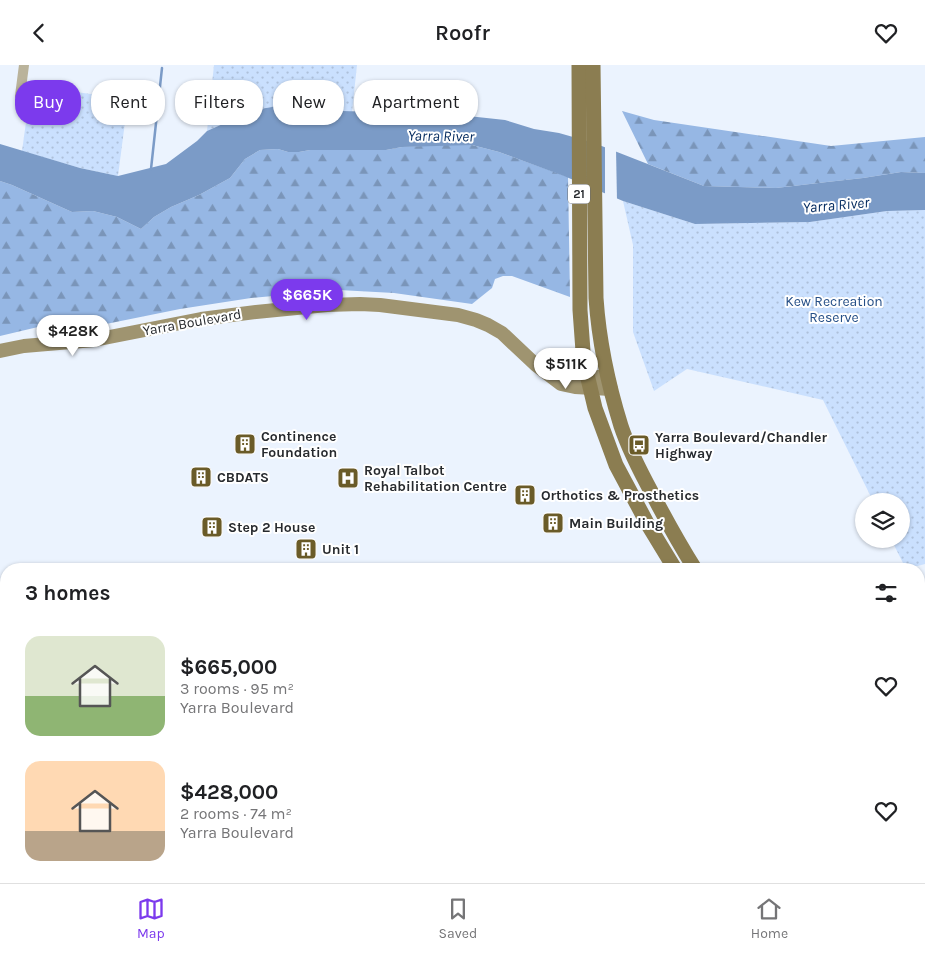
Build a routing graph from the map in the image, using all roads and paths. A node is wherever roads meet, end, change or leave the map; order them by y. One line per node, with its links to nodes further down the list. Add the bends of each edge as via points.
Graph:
1 (24, 65): 4 (street)
2 (593, 65): 3 (main road, 21)
3 (583, 76): 6 (main road, 21, via 580,310); 9 (main road, 21, via 597,315)
4 (22, 80)
5 (0, 351): 7 (main road, Yarra Boulevard, via 94,340 222,316 304,306 360,304 476,320 502,333)
6 (583, 351): 7 (main road, via 565,364); 8 (main road, 21)
7 (544, 371): 8 (main road, Yarra Boulevard, via 564,385)
8 (589, 383): 9 (main road, Yarra Boulevard); 10 (main road, 21, via 616,465)
9 (610, 383): 11 (main road, 21, via 634,458)
10 (671, 563)
11 (692, 563)

